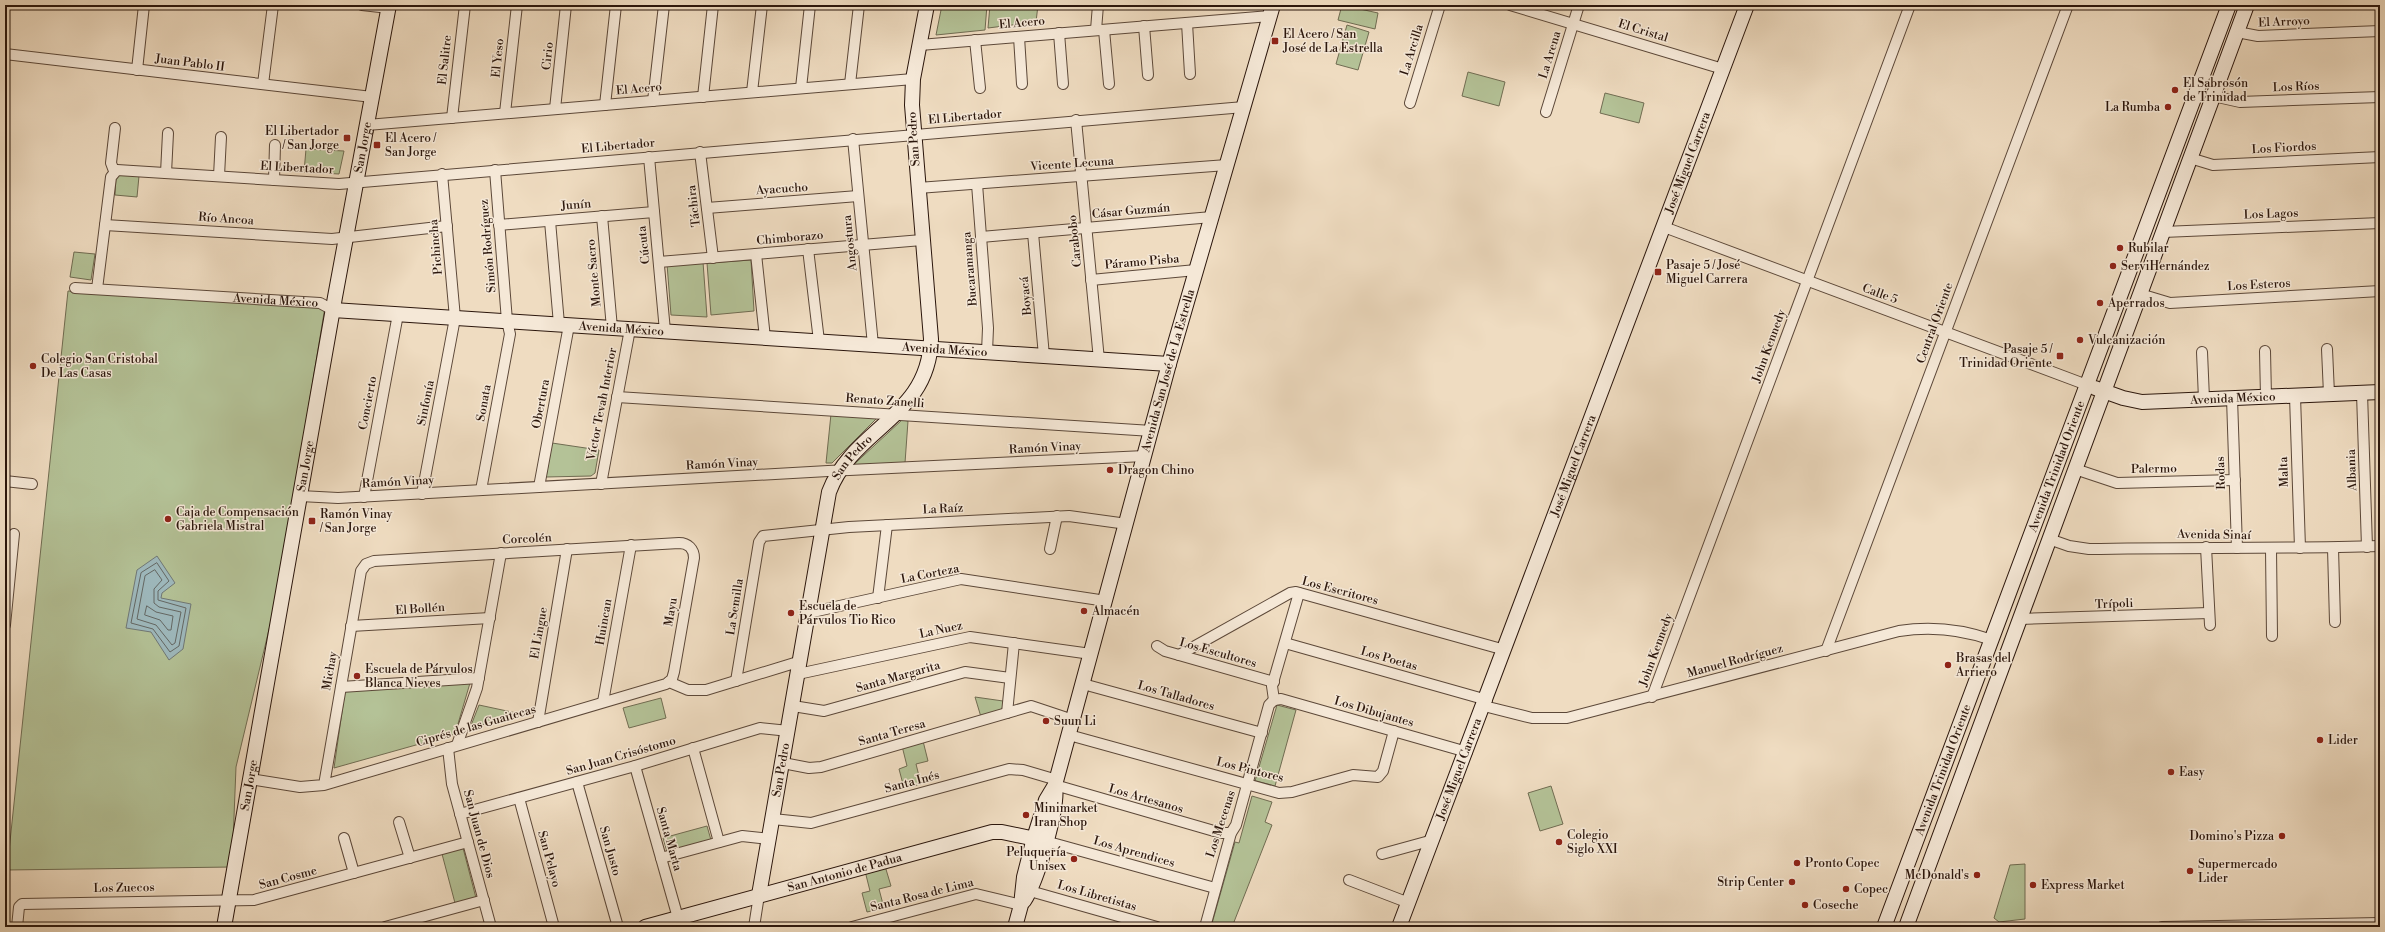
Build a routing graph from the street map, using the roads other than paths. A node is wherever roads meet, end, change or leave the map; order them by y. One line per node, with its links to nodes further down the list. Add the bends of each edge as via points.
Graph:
1 (144, 5): 37 (street)
2 (273, 5): 41 (street)
3 (362, 5): 23 (street)
4 (464, 5): 60 (street, El Salitre)
5 (517, 5): 59 (street, El Yeso)
6 (566, 5): 57 (street, Cirio)
7 (616, 5): 55 (street)
8 (664, 5): 53 (street)
9 (713, 5): 51 (street)
10 (762, 5): 48 (street)
11 (810, 5): 46 (street)
12 (859, 5): 42 (street)
13 (927, 5): 34 (street, San Pedro)
14 (1098, 5): 28 (street)
15 (1440, 5): 54 (street, La Arcilla)
16 (1510, 5): 26 (street, El Cristal)
17 (1579, 5): 26 (street, La Arena)
18 (1747, 5): 36 (street, José Miguel Carrera)
19 (1910, 5): 108 (street, John Kennedy)
20 (2068, 5): 121 (street, Central Oriente)
21 (2229, 5): 133 (street, Avenida Trinidad Oriente)
22 (2247, 5): 30 (street, Avenida Trinidad Oriente)
23 (389, 6): 50 (street, San Jorge)
24 (1272, 10): 25 (street, El Acero); 56 (street, Avenida San José de La Estrella)
25 (1187, 23): 27 (street, El Acero); 38 (street)
26 (1573, 24): 36 (street, El Cristal); 58 (street, La Arena)
27 (1144, 26): 28 (street, El Acero); 39 (street)
28 (1100, 30): 31 (street, El Acero); 45 (street)
29 (2380, 31): 30 (street, El Arroyo, via 2258,36)
30 (2237, 32): 49 (street, Avenida Trinidad Oriente)
31 (1059, 33): 32 (street, El Acero); 44 (street)
32 (1019, 37): 33 (street, El Acero); 43 (street)
33 (975, 40): 34 (street, El Acero); 47 (street)
34 (920, 45): 40 (street, San Pedro)
35 (5, 54): 37 (street, Juan Pablo II)
36 (1723, 69): 94 (street, José Miguel Carrera)
37 (137, 70): 41 (street, Juan Pablo II)
38 (1190, 74)
39 (1148, 76)
40 (913, 79): 42 (street, El Acero); 65 (street, San Pedro)
41 (264, 84): 50 (street, Juan Pablo II)
42 (850, 84): 46 (street, El Acero)
43 (1022, 84)
44 (1063, 84)
45 (1108, 84)
46 (801, 88): 48 (street, El Acero)
47 (980, 88)
48 (752, 92): 51 (street, El Acero)
49 (2213, 96): 52 (street, Los Ríos, via 2240,102); 72 (street, Avenida Trinidad Oriente)
50 (372, 97): 62 (street, San Jorge)
51 (703, 97): 53 (street, El Acero)
52 (2380, 97)
53 (653, 101): 55 (street, El Acero)
54 (1410, 103)
55 (605, 105): 57 (street, El Acero)
56 (1244, 107): 61 (street, El Libertador); 73 (street, Avenida San José de La Estrella)
57 (555, 109): 59 (street, El Acero)
58 (1546, 112)
59 (505, 113): 60 (street, El Acero)
60 (452, 118): 62 (street, El Acero)
61 (1076, 120): 65 (street, El Libertador); 79 (street, Carabobo)
62 (367, 125): 81 (street, San Jorge)
63 (115, 128): 75 (street, via 111,163)
64 (168, 133): 76 (street)
65 (914, 134): 67 (street, El Libertador); 83 (street, San Pedro)
66 (221, 137): 78 (street)
67 (853, 139): 69 (street, El Libertador); 84 (street, Angostura)
68 (275, 145): 80 (street)
69 (700, 152): 70 (street, El Libertador); 85 (street, Táchira)
70 (649, 156): 74 (street, El Libertador); 86 (street, Cúcuta)
71 (2380, 157): 72 (street, Los Fiordos, via 2213,165)
72 (2190, 158): 96 (street, Avenida Trinidad Oriente)
73 (1227, 165): 79 (street, Vicente Lecuna); 88 (street, Avenida San José de La Estrella)
74 (494, 170): 77 (street, El Libertador); 92 (street, Simón Rodríguez)
75 (114, 171): 76 (street, El Libertador, via 120,169); 91 (street)
76 (166, 173): 78 (street, El Libertador)
77 (442, 174): 81 (street, El Libertador); 93 (street, Pichincha)
78 (219, 176): 80 (street, El Libertador)
79 (1081, 176): 82 (street, Vicente Lecuna); 95 (street, Carabobo)
80 (274, 180): 81 (street, El Libertador, via 339,184)
81 (356, 182): 98 (street, San Jorge)
82 (976, 184): 83 (street, Vicente Lecuna); 99 (street, Bucaramanga)
83 (918, 188): 100 (street, San Pedro)
84 (858, 196): 85 (street, Ayacucho); 101 (street, Angostura)
85 (707, 208): 104 (street, Táchira)
86 (654, 212): 87 (street, Junín); 105 (street, Cúcuta)
87 (602, 216): 89 (street, Junín); 118 (street, Monte Sacro)
88 (1212, 217): 95 (street, Cásar Guzmán); 106 (street, Avenida San José de La Estrella)
89 (550, 221): 92 (street, Junín); 117 (street, Obertura)
90 (2380, 223): 96 (street, Los Lagos)
91 (105, 225): 98 (street, Río Ancoa, via 332,239); 110 (street)
92 (499, 225): 116 (street, Simón Rodríguez)
93 (447, 226): 98 (street, Río Ancoa); 115 (street, Pichincha)
94 (1664, 227): 108 (street, Calle 5); 194 (street, José Miguel Carrera)
95 (1086, 228): 97 (street, Cásar Guzmán); 107 (street, Carabobo)
96 (2163, 232): 112 (street, Avenida Trinidad Oriente)
97 (1033, 233): 99 (street, Cásar Guzmán); 130 (street, Boyacá)
98 (346, 237): 113 (street, San Jorge)
99 (981, 237): 128 (street, Bucaramanga)
100 (922, 240): 101 (street, Chimborazo); 125 (street, San Pedro)
101 (863, 245): 102 (street, Chimborazo); 124 (street, Angostura)
102 (808, 249): 103 (street, Chimborazo); 123 (street)
103 (756, 254): 104 (street, Chimborazo); 122 (street)
104 (712, 258): 105 (street, Chimborazo)
105 (659, 262): 120 (street, Cúcuta)
106 (1196, 270): 107 (street, Páramo Pisba); 132 (street, Avenida San José de La Estrella)
107 (1091, 280): 131 (street, Carabobo)
108 (1807, 281): 121 (street, Calle 5); 206 (street, John Kennedy)
109 (75, 288): 110 (street, Avenida México)
110 (97, 289): 113 (street, Avenida México, via 320,303)
111 (2380, 291): 112 (street, Los Esteros, via 2170,303)
112 (2140, 294): 134 (street, Avenida Trinidad Oriente)
113 (333, 310): 114 (street, Avenida México); 155 (street, San Jorge)
114 (398, 314): 115 (street, Avenida México); 156 (street, Concierto)
115 (455, 318): 116 (street, Avenida México); 154 (street, Sinfonía)
116 (507, 321): 117 (street, Avenida México); 153 (street, Sonata, via 510,334)
117 (564, 325): 118 (street, Avenida México); 152 (street, Obertura)
118 (612, 328): 119 (street, Avenida México)
119 (630, 329): 120 (street, Avenida México); 139 (street, Víctor Tevah Interior)
120 (666, 331): 122 (street, Avenida México)
121 (1945, 332): 133 (street, Calle 5); 195 (street, Central Oriente)
122 (765, 338): 123 (street, Avenida México)
123 (819, 341): 124 (street, Avenida México)
124 (872, 345): 125 (street, Avenida México)
125 (930, 349): 128 (street, Avenida México); 143 (street, San Pedro, via 917,389)
126 (2327, 349): 137 (street)
127 (2264, 351): 140 (street)
128 (987, 352): 130 (street, Avenida México)
129 (2202, 352): 142 (street)
130 (1044, 356): 131 (street, Avenida México)
131 (1099, 360): 132 (street, Avenida México)
132 (1169, 364): 144 (street, Avenida San José de La Estrella)
133 (2087, 385): 134 (street, Avenida México); 190 (street, Avenida Trinidad Oriente)
134 (2104, 391): 142 (street, Avenida México, via 2142,402); 146 (street, Avenida Trinidad Oriente)
135 (2380, 392): 136 (street, Avenida México)
136 (2362, 393): 137 (street, Avenida México); 168 (street, Albania)
137 (2329, 394): 138 (street, Avenida México)
138 (2295, 396): 140 (street, Avenida México); 170 (street, Malta)
139 (617, 397): 143 (street, Renato Zanelli); 151 (street, Víctor Tevah Interior)
140 (2266, 397): 141 (street, Avenida México)
141 (2232, 398): 142 (street, Avenida México); 148 (street, Rodas)
142 (2204, 399)
143 (896, 414): 144 (street, Renato Zanelli); 147 (street, San Pedro, via 850,456)
144 (1152, 431): 145 (street, Avenida San José de La Estrella)
145 (1145, 456): 147 (street, Ramón Vinay); 158 (street, Avenida San José de La Estrella)
146 (2075, 469): 148 (street, Palermo, via 2117,483); 163 (street, Avenida Trinidad Oriente)
147 (838, 471): 151 (street, Ramón Vinay); 160 (street, San Pedro, via 829,492)
148 (2235, 480): 169 (street, Rodas)
149 (5, 481): 150 (street)
150 (32, 484)
151 (601, 484): 152 (street, Ramón Vinay)
152 (539, 487): 153 (street, Ramón Vinay)
153 (481, 490): 154 (street, Ramón Vinay)
154 (422, 494): 156 (street, Ramón Vinay)
155 (300, 496): 156 (street, Ramón Vinay); 223 (street, San Jorge)
156 (364, 497)
157 (1057, 516): 158 (street, La Raíz); 159 (street, La Raíz); 173 (street)
158 (1127, 524): 180 (street, Avenida San José de La Estrella)
159 (887, 525): 160 (street, La Raíz); 179 (street)
160 (822, 529): 162 (street, La Raíz, via 765,535); 181 (street, San Pedro)
161 (14, 534): 177 (street)
162 (761, 538): 201 (street, La Semilla)
163 (2049, 539): 167 (street, Avenida Sinaí, via 2089,549); 184 (street, Avenida Trinidad Oriente)
164 (631, 545): 165 (street, Corcolén, via 679,543); 172 (street, Corcolén); 208 (street, Huincan)
165 (690, 546): 202 (street, Mayu, via 694,558 674,672)
166 (2380, 546): 168 (street, Avenida Sinaí)
167 (2206, 547): 169 (street, Avenida Sinaí); 182 (street)
168 (2367, 547): 171 (street, Avenida Sinaí)
169 (2237, 548): 174 (street, Avenida Sinaí)
170 (2300, 548): 171 (street, Avenida Sinaí); 174 (street, Avenida Sinaí)
171 (2333, 548): 185 (street)
172 (567, 549): 175 (street, Corcolén); 213 (street, El Lingue)
173 (1050, 549)
174 (2271, 549): 189 (street)
175 (501, 553): 176 (street, Corcolén, via 374,561); 183 (street, San Juan de Dios)
176 (366, 564): 188 (street, Michay, via 361,571)
177 (7, 591): 186 (street)
178 (1299, 593): 192 (street, Los Mecenas); 194 (street, Los Escritores); 197 (street, Los Escritores, via 1290,593)
179 (878, 598): 180 (street, La Corteza, via 961,579); 181 (street, La Corteza)
180 (1106, 601): 196 (street, Avenida San José de La Estrella)
181 (808, 613): 198 (street, San Pedro)
182 (2209, 613): 184 (street, Trípoli); 187 (street)
183 (490, 618): 188 (street, El Bollén); 199 (street, San Juan de Dios)
184 (2020, 619): 267 (street, Avenida Trinidad Oriente)
185 (2335, 622)
186 (5, 625)
187 (2210, 625)
188 (351, 626): 205 (street, Michay)
189 (2272, 636)
190 (1992, 640): 195 (street, Manuel Rodríguez, via 1967,632 1928,628 1899,631); 266 (street, Avenida Trinidad Oriente)
191 (1014, 643): 196 (street, La Nuez); 198 (street, La Nuez, via 970,636); 200 (street)
192 (1285, 643): 203 (street, Los Mecenas); 209 (street, Los Poetas)
193 (1157, 646): 197 (street, Los Escultores)
194 (1505, 650): 209 (street, José Miguel Carrera)
195 (1826, 650): 206 (street, Manuel Rodríguez)
196 (1091, 654): 204 (street, Avenida San José de La Estrella)
197 (1179, 655): 203 (street, Los Escultores)
198 (799, 668): 201 (street, La Nuez); 210 (street, San Pedro)
199 (479, 678): 205 (street); 218 (street, San Juan de Dios, via 472,707)
200 (1010, 678): 210 (street, Santa Margarita, via 965,672 824,711); 211 (street)
201 (736, 681): 202 (street, La Nuez, via 706,690 688,690)
202 (670, 682): 208 (street, Ciprés de las Guaitecas)
203 (1274, 682): 207 (street, Los Mecenas)
204 (1083, 684): 212 (street, Avenida San José de La Estrella); 216 (street, Los Talladores)
205 (341, 687): 227 (street, Michay)
206 (1652, 696): 209 (street, Manuel Rodríguez, via 1578,716 1556,719 1520,716)
207 (1274, 700): 215 (street, Los Dibujantes, via 1281,699); 216 (street, Los Mecenas, via 1270,705)
208 (603, 702): 213 (street, Ciprés de las Guaitecas)
209 (1486, 703): 220 (street, José Miguel Carrera)
210 (793, 706): 214 (street, San Pedro)
211 (1007, 713): 212 (street, Santa Teresa, via 1031,706); 221 (street, Santa Teresa, via 821,767 809,768)
212 (1073, 720): 217 (street, Avenida San José de La Estrella)
213 (538, 722): 218 (street, Ciprés de las Guaitecas)
214 (789, 731): 219 (street, San Juan Crisóstomo, via 760,728); 221 (street, San Pedro)
215 (1394, 731): 220 (street, Los Dibujantes); 226 (street, Los Pintores, via 1383,771 1378,777 1352,775 1283,793)
216 (1262, 733): 226 (street, Los Mecenas)
217 (1069, 735): 225 (street, Avenida San José de La Estrella); 226 (street, Los Pintores)
218 (452, 746): 227 (street, Ciprés de las Guaitecas); 229 (street, San Juan de Dios, via 450,776)
219 (693, 748): 222 (street, San Juan Crisóstomo); 238 (street)
220 (1467, 752): 236 (street, José Miguel Carrera)
221 (784, 762): 230 (street, San Pedro)
222 (635, 766): 224 (street, San Juan Crisóstomo); 241 (street, Santa Marta)
223 (250, 779): 227 (street, Ciprés de las Guaitecas, via 300,787); 247 (street, San Jorge)
224 (577, 782): 228 (street, San Juan Crisóstomo); 258 (street, San Justo)
225 (1056, 782): 230 (street, Santa Inés, via 1024,770 1009,769 811,824); 232 (street, Los Artesanos, via 1221,833); 235 (street, Avenida San José de La Estrella, via 1046,800)
226 (1248, 784): 232 (street, Los Mecenas, via 1236,825)
227 (324, 785)
228 (519, 798): 229 (street, San Juan Crisóstomo); 257 (street, San Pelayo)
229 (460, 814): 237 (street, San Juan de Dios)
230 (773, 819): 234 (street, San Pedro)
231 (399, 822): 240 (street)
232 (1231, 833): 244 (street, Los Mecenas)
233 (344, 838): 242 (street)
234 (770, 839): 238 (street, via 747,835); 246 (street, San Pedro)
235 (1040, 840): 244 (street, Los Aprendices); 245 (street, Avenida San José de La Estrella); 246 (street, San Antonio de Padua, via 992,832); 250 (street, Avenida San José de La Estrella, via 1022,883)
236 (1433, 840): 239 (street); 249 (street, José Miguel Carrera)
237 (468, 842): 240 (street, San Cosme); 248 (street, San Juan de Dios)
238 (719, 842): 241 (street)
239 (1382, 854)
240 (410, 858): 242 (street, San Cosme)
241 (661, 858): 251 (street, Santa Marta)
242 (354, 873): 247 (street, San Cosme, via 261,899)
243 (1349, 880): 249 (street)
244 (1215, 888): 264 (street, Los Mecenas)
245 (1030, 891): 250 (street, Avenida San José de La Estrella); 263 (street, Los Libretistas)
246 (759, 895): 251 (street, San Antonio de Padua); 260 (street, San Pedro)
247 (229, 900): 253 (street, Los Zuecos, via 21,904); 254 (street, San Jorge)
248 (484, 900): 255 (street); 256 (street, San Juan de Dios)
249 (1409, 903): 265 (street, José Miguel Carrera)
250 (1021, 905): 261 (street, Santa Rosa de Lima, via 976,894); 262 (street, Avenida San José de La Estrella)
251 (678, 918): 259 (street, San Antonio de Padua)
252 (2380, 923): 268 (street)
253 (17, 927)
254 (224, 927)
255 (385, 927)
256 (491, 927)
257 (554, 927)
258 (618, 927)
259 (645, 927)
260 (754, 927)
261 (852, 927)
262 (1015, 927)
263 (1158, 927)
264 (1204, 927)
265 (1400, 927)
266 (1884, 927)
267 (1906, 927)
268 (2162, 927)

